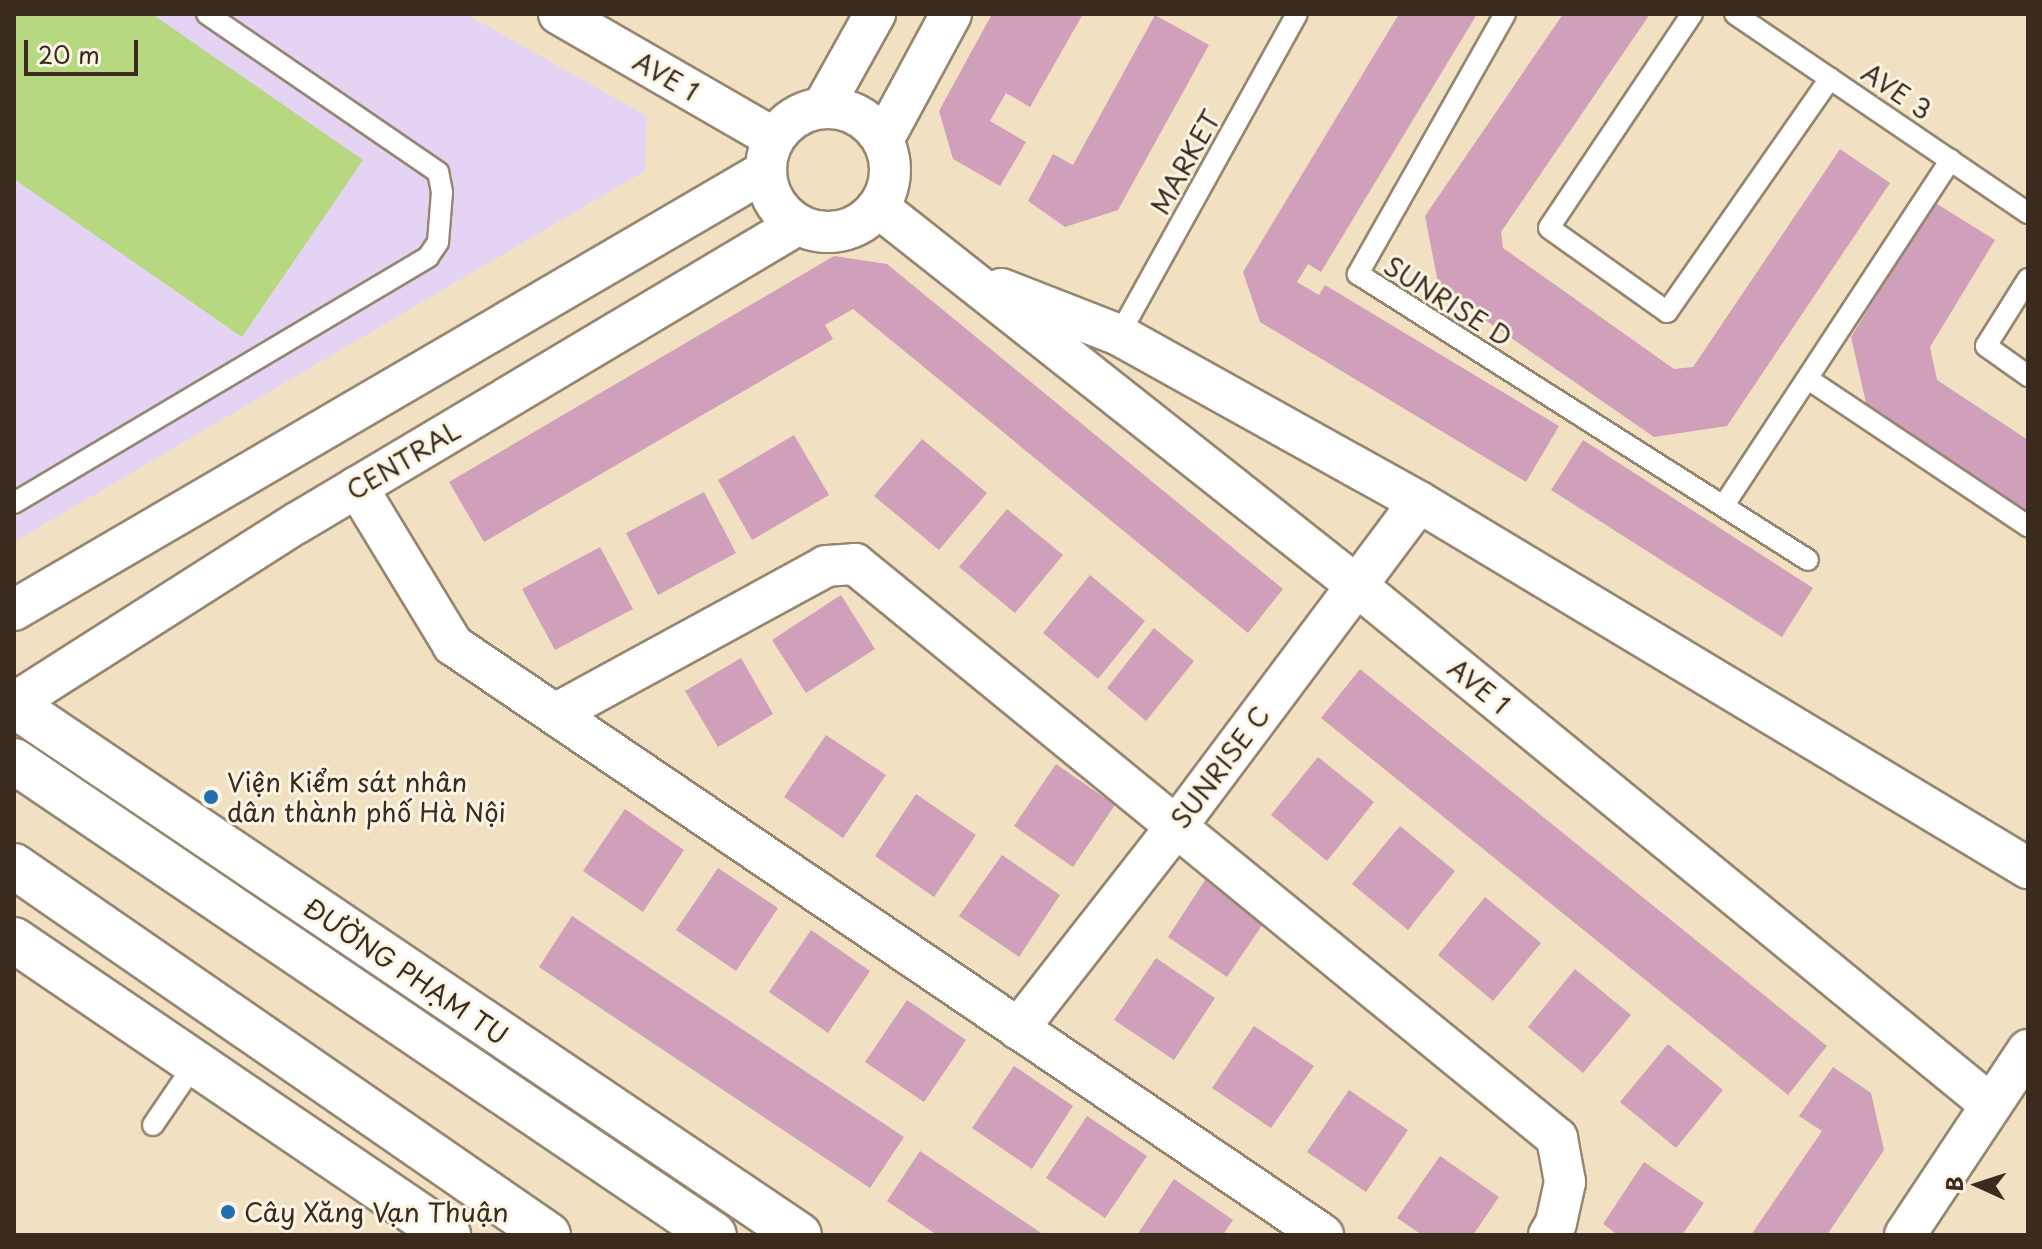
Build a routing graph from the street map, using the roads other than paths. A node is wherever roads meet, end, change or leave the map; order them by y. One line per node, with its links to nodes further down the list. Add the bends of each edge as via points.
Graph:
1 (207, 14): 26 (lane, via 438,172 438,242 428,257)
2 (559, 14): 12 (street, AVE 1)
3 (875, 14): 10 (street)
4 (951, 14): 11 (street)
5 (1297, 14): 19 (lane, MARKET)
6 (1505, 14): 27 (lane, SUNRISE D, via 1358,274)
7 (1692, 14): 9 (lane, via 1549,228 1667,312)
8 (1735, 14): 9 (lane, AVE 3)
9 (1830, 78): 13 (lane, AVE 3)
10 (823, 107): 11 (street, via 864,118); 12 (street, via 787,123)
11 (883, 140): 14 (street, via 891,174)
12 (770, 154): 16 (street, via 770,196); 31 (street)
13 (1951, 160): 15 (lane, AVE 3); 22 (lane)
14 (878, 207): 16 (street, via 856,227 836,233); 17 (street, AVE 1)
15 (2028, 213)
16 (797, 225): 24 (street, CENTRAL)
17 (962, 274): 19 (street, AVE 1); 23 (street, AVE 1)
18 (2028, 279): 21 (lane, via 1986,346)
19 (1119, 335): 20 (street, AVE 1)
20 (1182, 370): 23 (street); 25 (street, AVE 1)
21 (2028, 376)
22 (1808, 379): 27 (lane); 28 (lane)
23 (1149, 421): 30 (street, AVE 1)
24 (357, 487): 32 (street, CENTRAL); 33 (street, via 453,645)
25 (1419, 502): 30 (street, SUNRISE C); 37 (street, AVE 1)
26 (14, 503)
27 (1724, 505): 29 (lane, SUNRISE D)
28 (2028, 526)
29 (1808, 560)
30 (1356, 585): 35 (street, SUNRISE C); 42 (street, AVE 1)
31 (14, 610)
32 (14, 704): 47 (main road, ĐƯỜNG PHẠM TU)
33 (555, 714): 35 (street, via 826,566 855,564); 39 (street)
34 (14, 761): 46 (main road, ĐƯỜNG PHẠM TU)
35 (1176, 827): 39 (street, SUNRISE C); 49 (street, via 1557,1138 1565,1182)
36 (14, 866): 45 (main road)
37 (2028, 868)
38 (14, 940): 41 (main road)
39 (1018, 1029): 48 (street)
40 (2028, 1050): 42 (street)
41 (196, 1062): 43 (lane); 44 (main road)
42 (1991, 1105): 50 (street)
43 (153, 1125)
44 (448, 1235)
45 (548, 1235)
46 (714, 1235)
47 (799, 1235)
48 (1323, 1235)
49 (1549, 1235)
50 (1905, 1235)

